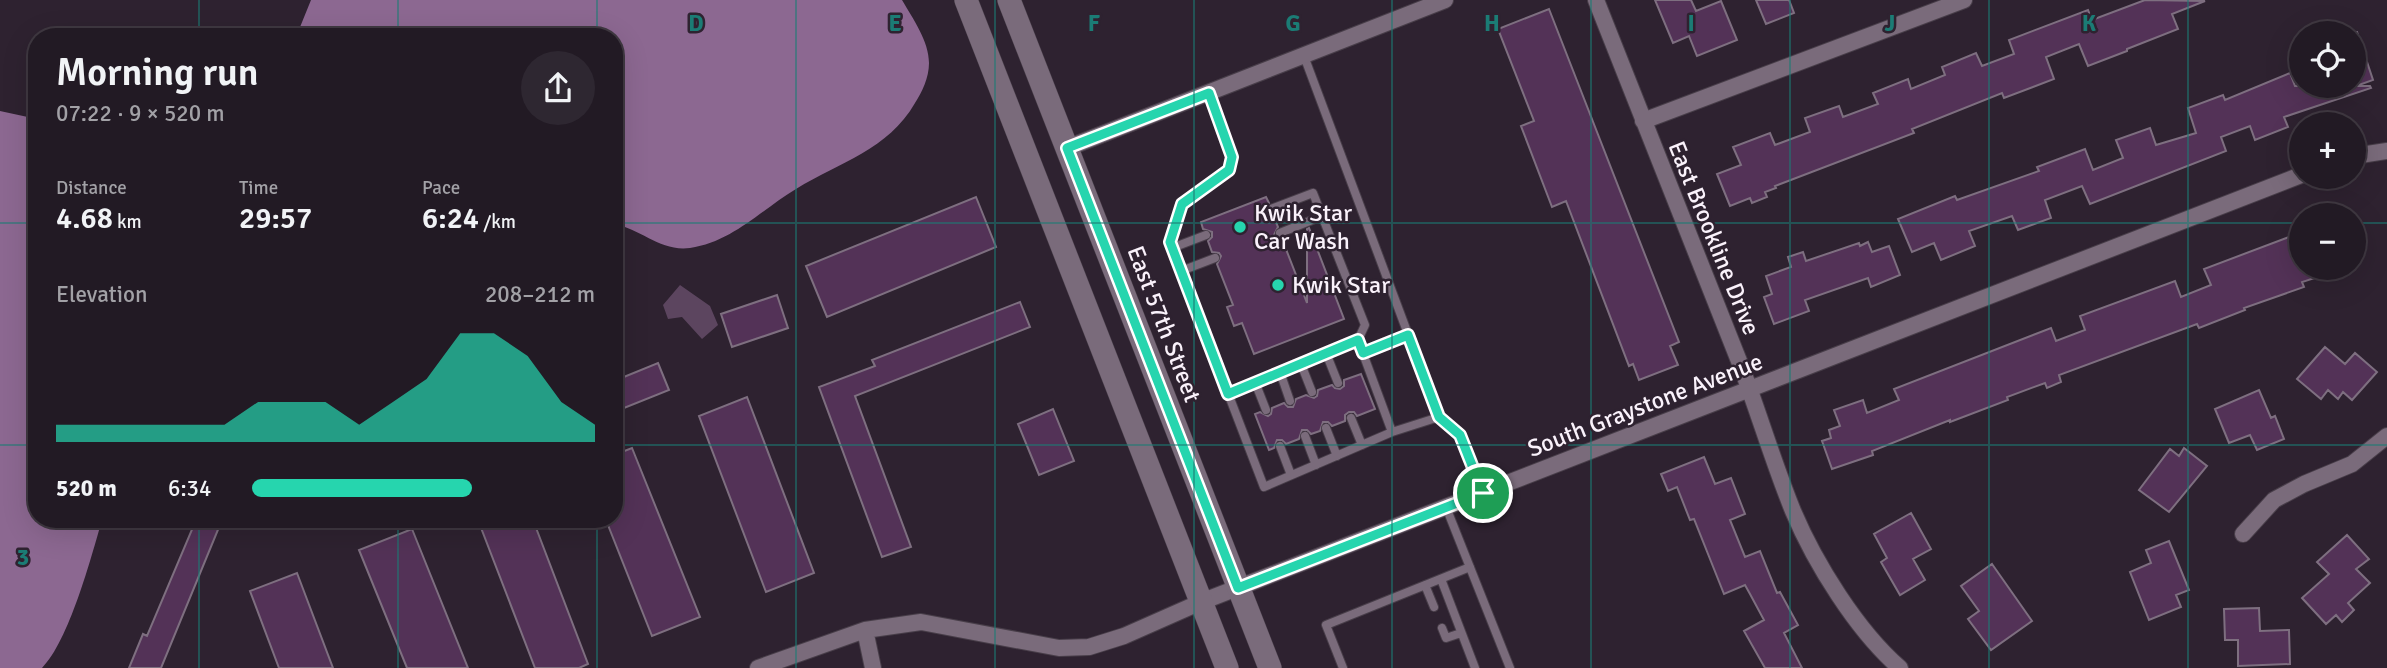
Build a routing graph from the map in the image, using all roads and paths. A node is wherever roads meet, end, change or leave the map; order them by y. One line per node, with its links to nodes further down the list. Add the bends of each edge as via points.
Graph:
1 (966, 0): 51 (main road)
2 (1009, 0): 9 (main road, East 57th Street)
3 (1445, 0): 6 (street)
4 (1596, 0): 8 (street, East Brookline Drive)
5 (1964, 0): 8 (street)
6 (1304, 55): 7 (street); 20 (lane)
7 (1209, 93): 9 (street); 17 (lane, via 1232,157 1229,170 1182,204)
8 (1643, 121): 28 (street, East Brookline Drive)
9 (1067, 148): 50 (main road, East 57th Street)
10 (2387, 151): 11 (street)
11 (2366, 154)
12 (2289, 180): 28 (street, South Graystone Avenue)
13 (1271, 209): 14 (lane, via 1313,193)
14 (1322, 216): 15 (lane); 21 (lane, via 1365,326)
15 (1280, 233)
16 (1206, 234): 17 (lane)
17 (1172, 247): 19 (lane)
18 (1214, 258): 19 (lane)
19 (1181, 271): 30 (lane)
20 (1408, 335): 23 (lane); 33 (lane)
21 (1358, 340): 22 (lane); 23 (lane)
22 (1326, 353): 24 (lane); 27 (lane)
23 (1363, 353): 36 (lane)
24 (1301, 364): 25 (lane); 29 (lane)
25 (1280, 372): 26 (lane); 31 (lane)
26 (1255, 382): 30 (lane); 32 (lane)
27 (1338, 383)
28 (1750, 388): 44 (street, South Graystone Avenue); 63 (street, East Brookline Drive, via 1793,512 1816,555 1854,618)
29 (1312, 393)
30 (1228, 394): 43 (lane, via 1264,487)
31 (1290, 401)
32 (1266, 410)
33 (1439, 417): 36 (lane); 44 (lane, via 1460,435)
34 (1351, 418): 39 (lane)
35 (1326, 428): 41 (lane)
36 (1392, 432): 39 (lane)
37 (1305, 436): 42 (lane)
38 (2387, 436): 46 (street, via 2352,464 2274,500)
39 (1362, 445): 41 (lane)
40 (1280, 446): 43 (lane)
41 (1337, 456): 42 (lane)
42 (1316, 465): 43 (lane)
43 (1291, 475)
44 (1483, 493): 45 (street, South Graystone Avenue)
45 (1446, 507): 47 (lane); 50 (street, South Graystone Avenue)
46 (2244, 534)
47 (1470, 567): 48 (lane); 62 (lane)
48 (1441, 579): 49 (lane); 55 (lane)
49 (1425, 585): 52 (lane); 60 (lane, via 1326,625)
50 (1238, 588): 51 (street, South Graystone Avenue); 59 (main road, East 57th Street)
51 (1201, 602): 54 (street, South Graystone Avenue, via 1089,647 1059,648 921,622); 58 (main road)
52 (1434, 607)
53 (1442, 628): 55 (lane, via 1446,638)
54 (865, 630): 56 (street, South Graystone Avenue); 57 (street)
55 (1461, 632): 61 (lane)
56 (758, 668)
57 (873, 668)
58 (1227, 668)
59 (1270, 668)
60 (1343, 668)
61 (1475, 668)
62 (1510, 668)
63 (1900, 668)

